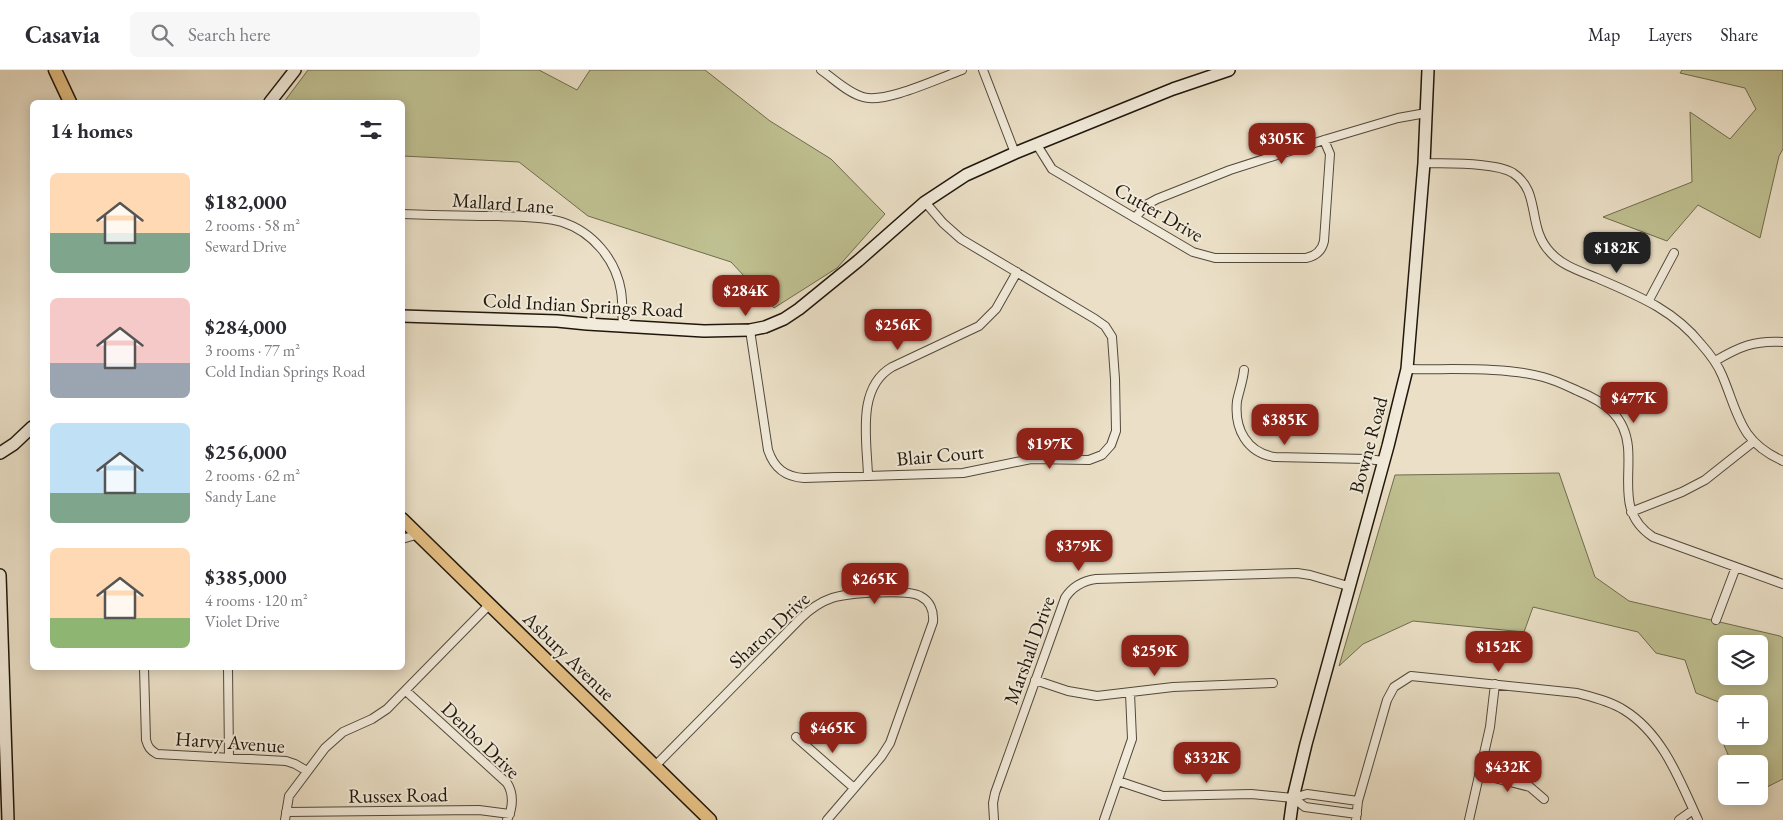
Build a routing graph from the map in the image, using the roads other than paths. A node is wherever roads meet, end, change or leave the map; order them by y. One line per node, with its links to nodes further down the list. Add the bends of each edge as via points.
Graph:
1 (55, 70): 8 (main road)
2 (294, 70): 9 (street)
3 (821, 70): 4 (street, via 854,94 870,99 888,97)
4 (962, 70)
5 (982, 70): 13 (street)
6 (1228, 70): 12 (street, Cold Indian Springs Road, via 1172,89)
7 (1428, 70): 10 (street, Bowne Road)
8 (69, 100)
9 (272, 100)
10 (1426, 113): 11 (street); 14 (street, Bowne Road)
11 (1324, 140): 17 (street, via 1230,170 1157,199 1146,205); 17 (street, Cutter Drive, via 1330,154 1324,241 1313,256 1209,257 1193,252)
12 (1037, 144): 13 (street, Cold Indian Springs Road); 17 (street, Cutter Drive, via 1052,169)
13 (1015, 153): 15 (street, Cold Indian Springs Road, via 966,175)
14 (1424, 163): 20 (street, via 1494,166 1513,173 1522,180 1532,198 1536,230 1550,253 1568,266); 26 (street, Bowne Road)
15 (925, 202): 19 (street, Blair Court, via 961,239); 23 (street, Cold Indian Springs Road, via 799,309 770,325)
16 (405, 214): 22 (street, Mallard Lane, via 524,217 573,226 593,240 612,264 621,291)
17 (1135, 218)
18 (1674, 253): 20 (street)
19 (1017, 272): 33 (street, via 996,309 980,326 892,366 874,383 866,406); 33 (street, Blair Court, via 1095,319 1112,337 1116,431 1111,446 1102,455 1089,460 1031,459 963,473)
20 (1649, 300): 25 (street, via 1685,327)
21 (405, 316): 22 (street, Cold Indian Springs Road)
22 (622, 326): 23 (street, Cold Indian Springs Road)
23 (750, 330): 33 (street, Blair Court, via 768,450 776,467 795,478)
24 (1783, 342): 25 (street, via 1745,345)
25 (1715, 361): 29 (street, via 1738,420)
26 (1407, 369): 31 (street, Bowne Road); 34 (street, via 1528,374 1599,400 1613,412 1626,435 1628,500)
27 (1244, 370): 31 (street, via 1237,402 1237,422 1241,434 1253,448 1275,456)
28 (30, 429): 30 (street)
29 (1753, 442): 32 (street); 34 (street, via 1705,480)
30 (0, 453)
31 (1384, 461): 41 (street, Bowne Road)
32 (1783, 461)
33 (868, 476)
34 (1632, 512): 38 (street, via 1636,522 1652,537)
35 (405, 522): 36 (main road, Asbury Avenue)
36 (419, 534): 37 (street); 42 (main road, Asbury Avenue)
37 (405, 539)
38 (1736, 567): 40 (street); 43 (street)
39 (0, 576): 44 (street)
40 (1783, 584)
41 (1348, 586): 47 (street, Marshall Drive, via 1297,573 1086,581 1074,587 1065,598); 59 (street, Bowne Road)
42 (490, 604): 50 (street); 54 (main road, Asbury Avenue)
43 (1716, 620)
44 (1, 663): 66 (street)
45 (144, 670): 53 (street, Harvy Avenue, via 146,740 150,750 157,754)
46 (228, 670): 53 (street)
47 (1035, 680): 51 (street, via 1086,695); 69 (street, Marshall Drive, via 992,803)
48 (1273, 684): 51 (street, via 1173,687)
49 (1495, 684): 56 (street); 61 (street, via 1410,676 1394,687 1387,700); 62 (street, via 1577,692 1624,710 1662,746)
50 (406, 691): 55 (street, via 382,713 343,732); 64 (street, Denbo Drive, via 506,783 512,794)
51 (1130, 693): 57 (street, via 1132,739)
52 (796, 736): 58 (street)
53 (229, 758): 55 (street, Harvy Avenue, via 286,761)
54 (655, 766): 58 (street, Sharon Drive, via 814,607 852,594 913,593 927,602 933,622 890,743); 67 (main road, Asbury Avenue)
55 (307, 771): 63 (street, via 289,796)
56 (1480, 774): 60 (street, via 1530,787); 72 (street)
57 (1118, 781): 59 (street, via 1163,796 1251,794); 70 (street)
58 (854, 788): 68 (street, Sharon Drive)
59 (1293, 798): 61 (street, via 1307,794); 65 (street, via 1305,806); 71 (street, Bowne Road)
60 (1544, 799)
61 (1358, 801): 65 (street)
62 (1693, 810): 73 (street); 74 (street)
63 (286, 816): 64 (street, Russex Road, via 479,810)
64 (508, 817)
65 (1356, 817)
66 (8, 820)
67 (710, 820)
68 (827, 820)
69 (994, 820)
70 (1104, 820)
71 (1290, 820)
72 (1469, 820)
73 (1679, 820)
74 (1698, 820)

